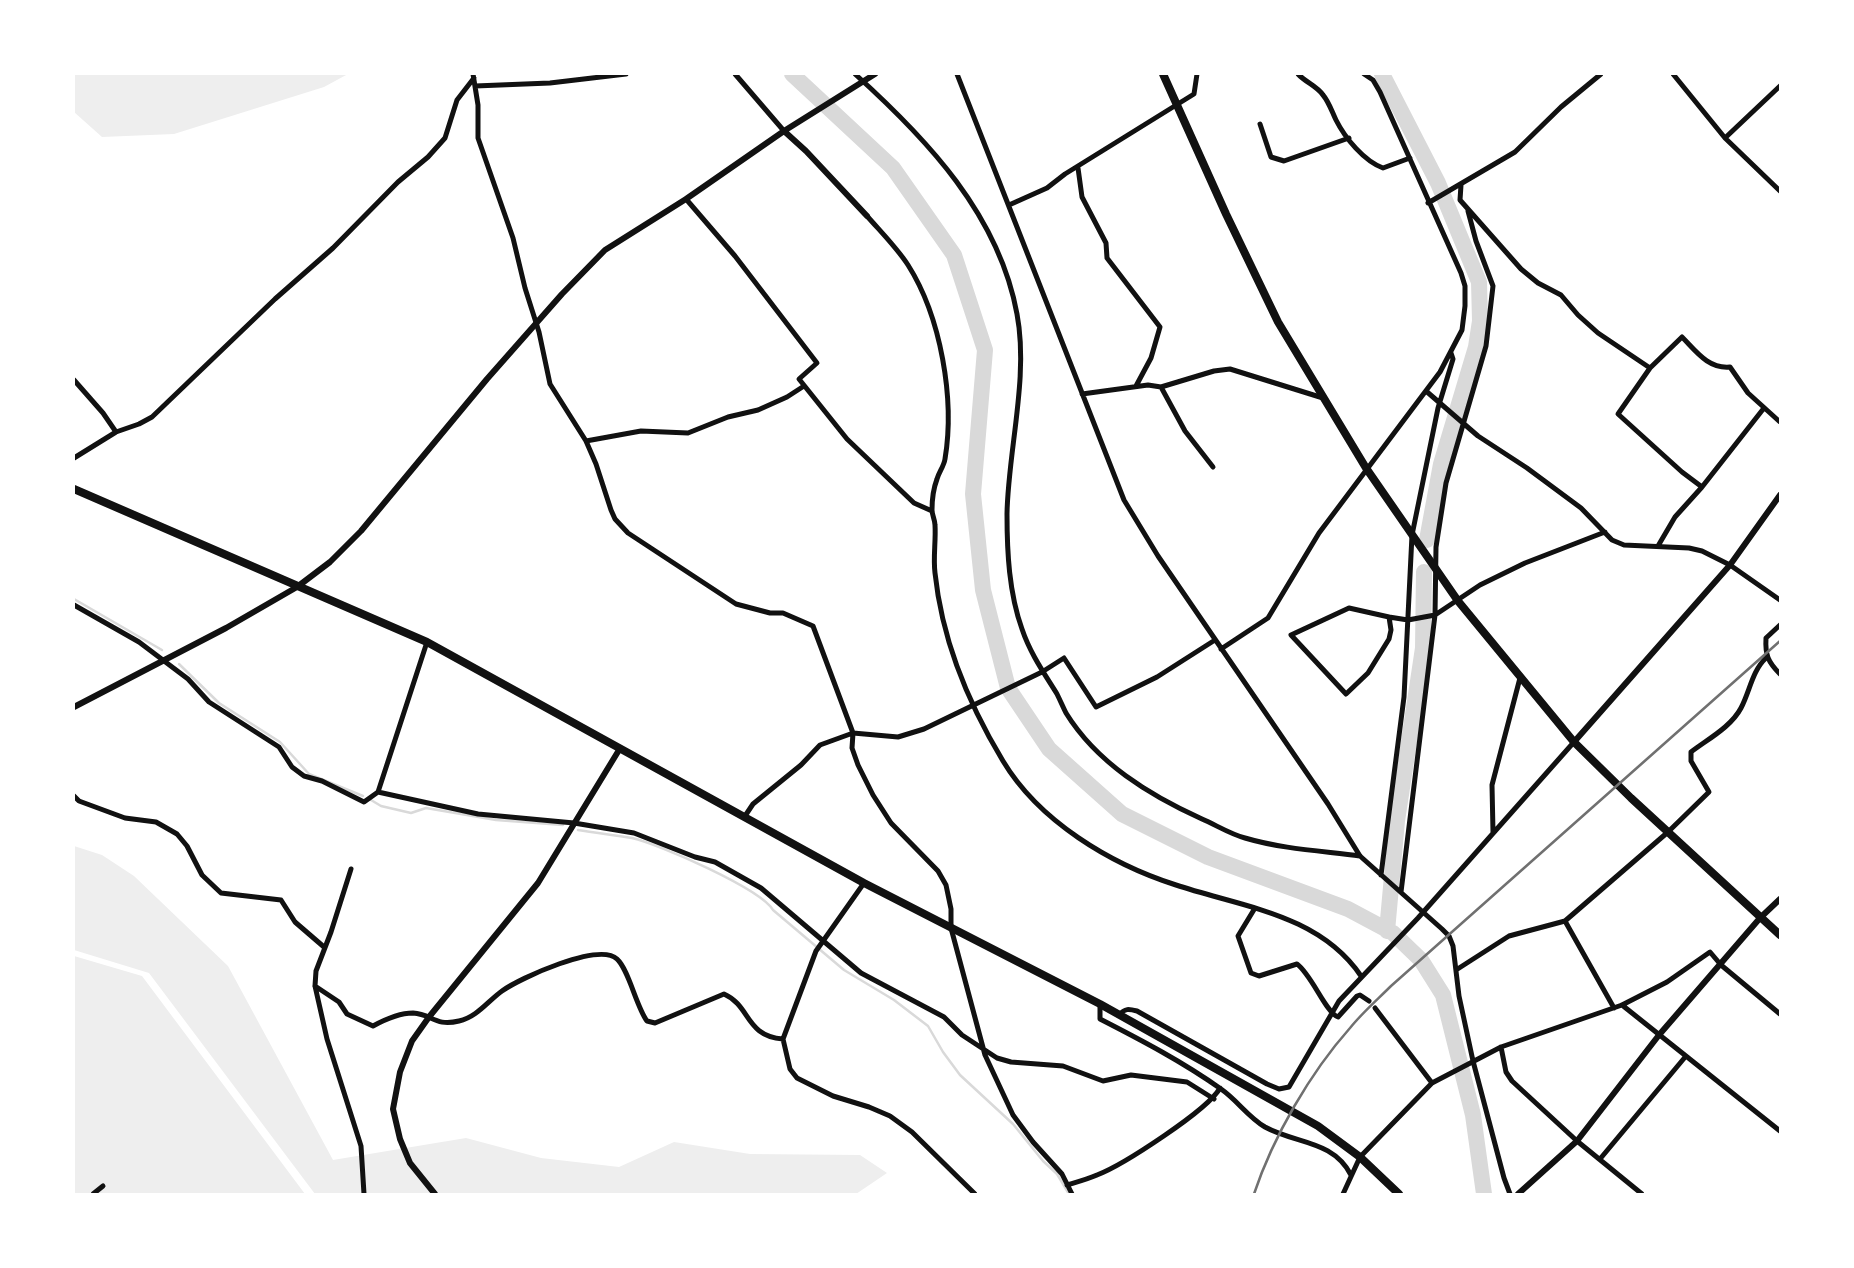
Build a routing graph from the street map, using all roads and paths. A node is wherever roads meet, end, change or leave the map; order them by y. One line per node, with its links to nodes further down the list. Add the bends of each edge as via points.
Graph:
1 (626, 74): 14 (street)
2 (735, 74): 18 (street)
3 (855, 74): 13 (street)
4 (875, 74): 13 (street)
5 (957, 74): 27 (street)
6 (1163, 74): 16 (main road)
7 (1197, 74): 16 (street, via 1194,94)
8 (1298, 74): 19 (street, via 1325,97)
9 (1364, 74): 21 (street, via 1380,92)
10 (1601, 74): 23 (street, via 1515,152)
11 (1673, 74): 20 (street)
12 (474, 76): 14 (street); 44 (street, via 457,100 445,138 428,157 152,417)
13 (861, 82): 18 (street); 71 (street, via 920,135 978,211 1011,290 1021,359 1007,552 1017,614)
14 (475, 86): 30 (street, via 478,138 513,238)
15 (1780, 86): 20 (street)
16 (1177, 105): 22 (street); 39 (main road, via 1278,322)
17 (1260, 124): 19 (street, via 1271,157 1277,160)
18 (787, 129): 25 (street); 29 (street)
19 (1349, 138): 21 (street, via 1372,164 1383,168)
20 (1725, 138): 24 (street)
21 (1410, 158): 26 (street)
22 (1078, 168): 27 (street); 35 (street, via 1082,197 1106,243 1108,258 1160,327 1152,358)
23 (1461, 185): 26 (street); 28 (street, via 1460,200)
24 (1780, 191)
25 (687, 199): 30 (street, via 605,250); 34 (street, via 817,363 799,379)
26 (1428, 203): 31 (street, via 1465,286 1462,330)
27 (1009, 205): 38 (street)
28 (1468, 211): 32 (street, via 1521,269 1560,295 1598,334); 42 (street, via 1493,286 1486,346)
29 (867, 216): 52 (street, via 908,264 926,300 942,356 947,434)
30 (536, 325): 45 (street, via 550,384); 58 (street, via 361,531)
31 (1451, 351): 37 (street); 40 (street)
32 (1650, 368): 41 (street, via 1682,337 1708,363 1730,367); 49 (street, via 1618,414)
33 (74, 380): 44 (street)
34 (804, 386): 45 (street, via 758,410 688,433 641,431); 52 (street, via 847,439 914,503)
35 (1136, 386): 36 (street); 38 (street)
36 (1161, 387): 39 (street, via 1230,369); 47 (street)
37 (1426, 391): 40 (street); 48 (street)
38 (1082, 394): 66 (street, via 1124,500)
39 (1323, 398): 48 (main road)
40 (1441, 404): 42 (street); 54 (street)
41 (1764, 408): 43 (street); 49 (street)
42 (1460, 420): 53 (street, via 1581,508); 57 (street)
43 (1780, 422)
44 (116, 432): 46 (street)
45 (586, 441): 76 (street, via 615,519 628,533 736,604 783,613 813,626)
46 (74, 458)
47 (1213, 467)
48 (1366, 468): 54 (main road); 68 (street, via 1319,533 1268,618)
49 (1702, 486): 55 (street)
50 (74, 489): 58 (main road)
51 (1780, 495): 56 (street)
52 (932, 511): 74 (street, via 940,608)
53 (1605, 532): 55 (street, via 1624,545); 60 (street, via 1525,563)
54 (1412, 534): 57 (main road); 64 (street)
55 (1658, 546): 56 (street, via 1702,551)
56 (1730, 565): 59 (street); 77 (street)
57 (1435, 569): 60 (main road); 62 (street)
58 (297, 587): 67 (main road); 70 (street)
59 (1780, 600)
60 (1458, 601): 62 (street); 73 (main road)
61 (74, 605): 70 (street)
62 (1435, 615): 64 (street); 89 (street)
63 (1389, 617): 63 (street, via 1389,639 1368,673 1346,694 1291,635 1349,608); 64 (street)
64 (1409, 620): 87 (street)
65 (1780, 625): 69 (street, via 1766,638)
66 (1215, 640): 68 (street); 71 (street, via 1157,677 1096,707 1064,658)
67 (427, 642): 78 (main road); 79 (street)
68 (1221, 649): 85 (street)
69 (1766, 658): 72 (street); 83 (street, via 1758,665 1740,710 1692,752 1691,761 1709,792)
70 (163, 660): 75 (street); 79 (street, via 209,702 279,747 304,776 364,802)
71 (1042, 672): 74 (street); 85 (street, via 1079,729 1136,785 1241,837)
72 (1780, 674)
73 (1520, 678): 77 (main road); 84 (street, via 1492,785)
74 (973, 704): 76 (street, via 898,737); 91 (street, via 1016,779 1063,825 1139,870)
75 (74, 707)
76 (853, 733): 81 (street, via 820,745); 95 (street, via 852,748 869,789 891,823 942,876)
77 (1574, 742): 83 (main road); 84 (street)
78 (619, 750): 81 (main road); 82 (street)
79 (378, 792): 82 (street, via 478,814)
80 (74, 796): 98 (street, via 117,815 156,822 177,834 202,875 221,892 281,901 295,922)
81 (745, 816): 88 (main road)
82 (574, 823): 97 (street, via 634,833 715,862 761,888); 111 (street, via 538,883)
83 (1668, 832): 93 (main road); 94 (street)
84 (1493, 833): 92 (street)
85 (1360, 856): 87 (street)
86 (351, 869): 98 (street)
87 (1381, 875): 89 (street)
88 (864, 883): 95 (main road); 97 (street)
89 (1401, 892): 92 (street)
90 (1780, 899): 93 (street)
91 (1255, 908): 101 (street, via 1323,937); 108 (street, via 1238,936 1249,970 1259,976 1297,964)
92 (1423, 912): 100 (street, via 1448,936); 101 (street)
93 (1760, 918): 96 (main road); 99 (street)
94 (1565, 921): 100 (street, via 1509,936); 107 (street)
95 (951, 928): 104 (main road); 115 (street)
96 (1780, 935)
97 (823, 939): 113 (street); 115 (street, via 861,973 944,1017)
98 (324, 947): 102 (street)
99 (1721, 965): 105 (street, via 1710,952 1667,982); 109 (street); 112 (street)
100 (1456, 970): 117 (street)
101 (1363, 974): 108 (street)
102 (315, 986): 111 (street, via 339,1002 347,1014 373,1026 412,1013); 129 (street, via 360,1146)
103 (1370, 1001): 108 (street, via 1360,995 1338,1017)
104 (1100, 1004): 110 (main road); 119 (street, via 1100,1019)
105 (1622, 1005): 107 (street); 112 (street)
106 (1375, 1007): 118 (street)
107 (1614, 1008): 114 (street)
108 (1331, 1013): 110 (street, via 1289,1087 1279,1089 1137,1011 1123,1010)
109 (1780, 1014)
110 (1119, 1015): 123 (main road, via 1318,1126)
111 (429, 1017): 113 (street, via 439,1023 460,1021 517,982 558,963 610,955 622,966 647,1021 654,1023 724,994 734,999 753,1026 770,1038); 130 (street, via 412,1041 393,1108 410,1163)
112 (1659, 1035): 116 (street); 122 (street)
113 (783, 1040): 131 (street, via 797,1078 832,1096 890,1115)
114 (1501, 1047): 117 (street); 122 (street, via 1512,1081)
115 (984, 1049): 120 (street, via 997,1058 1063,1066 1102,1081 1131,1075 1187,1082); 126 (street, via 1013,1115)
116 (1686, 1056): 121 (street); 124 (street)
117 (1473, 1061): 118 (street); 135 (street)
118 (1432, 1083): 123 (street)
119 (1220, 1088): 120 (street); 125 (street, via 1264,1126 1337,1155)
120 (1214, 1099): 126 (street, via 1108,1169)
121 (1780, 1131)
122 (1577, 1140): 124 (street); 136 (street)
123 (1360, 1157): 125 (street); 134 (main road)
124 (1600, 1159): 137 (street)
125 (1351, 1175): 133 (street)
126 (1067, 1185): 132 (street)
127 (103, 1186): 128 (street)
128 (93, 1195)
129 (364, 1195)
130 (435, 1195)
131 (975, 1195)
132 (1072, 1195)
133 (1343, 1195)
134 (1399, 1195)
135 (1510, 1195)
136 (1518, 1195)
137 (1642, 1195)

